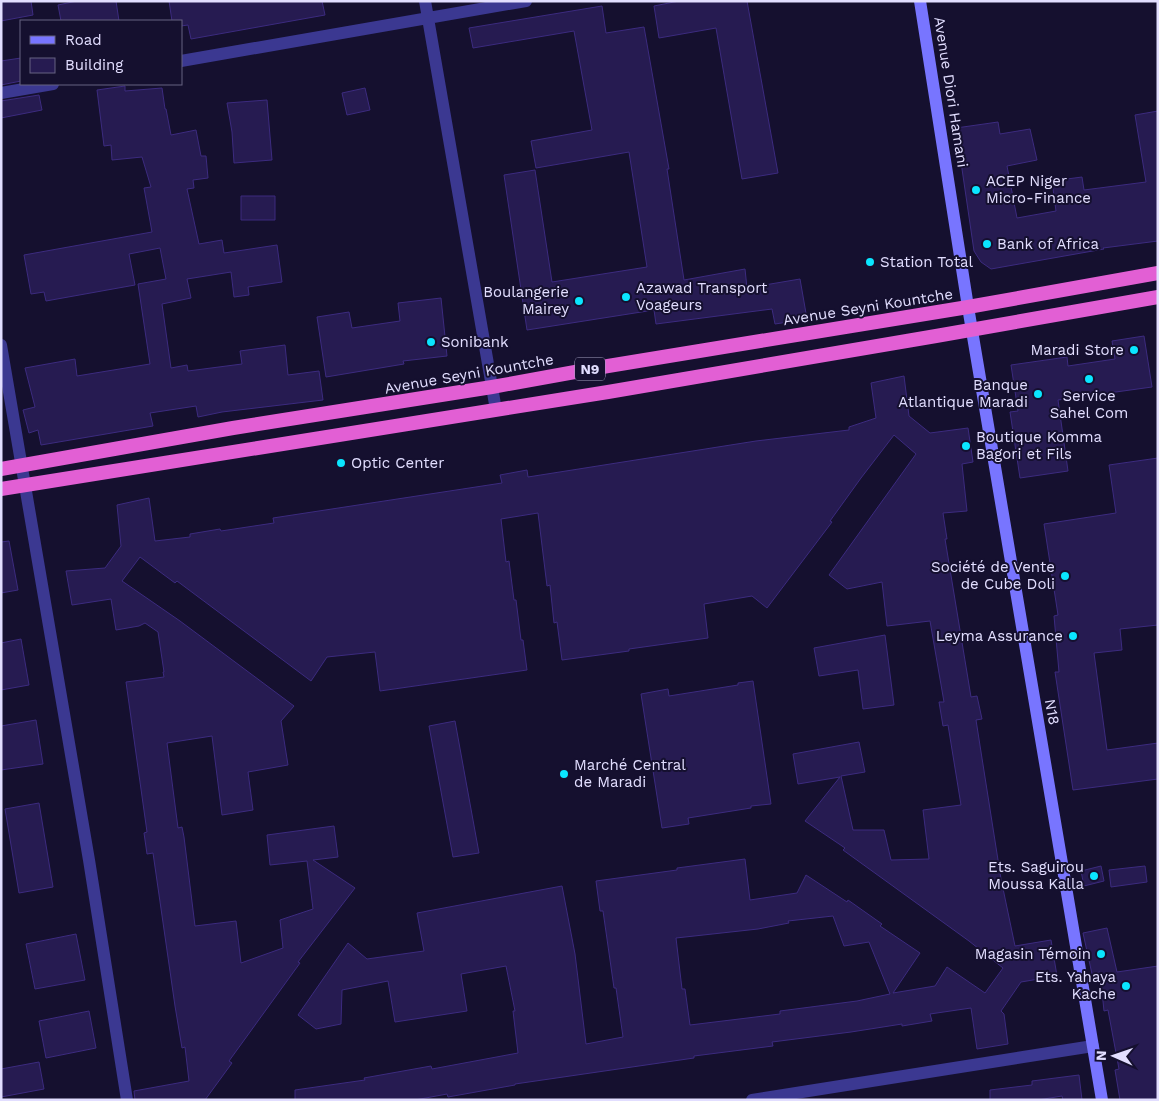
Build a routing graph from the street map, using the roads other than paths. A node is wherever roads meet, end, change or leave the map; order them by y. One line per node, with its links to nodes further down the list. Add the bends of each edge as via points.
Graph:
1 (425, 1): 4 (street)
2 (526, 1): 4 (street)
3 (920, 1): 10 (main road, Avenue Diori Hamani)
4 (427, 18): 5 (street); 13 (street)
5 (182, 61)
6 (47, 85): 7 (street)
7 (1, 93)
8 (1158, 273): 10 (highway, Avenue Seyni Kountche / N9)
9 (1158, 297): 11 (highway, N9)
10 (968, 307): 11 (main road, Avenue Diori Hamani); 13 (highway, Avenue Seyni Kountche / N9)
11 (972, 329): 14 (highway, N9); 19 (main road, N18)
12 (1, 345): 15 (street)
13 (492, 387): 14 (street); 15 (highway, Avenue Seyni Kountche / N9)
14 (496, 410): 17 (highway, N9)
15 (22, 466): 16 (highway, N9); 17 (street)
16 (2, 469)
17 (26, 485): 18 (highway, N9); 20 (street)
18 (1, 489)
19 (1093, 1046): 21 (street); 22 (main road, N18)
20 (127, 1100)
21 (752, 1100)
22 (1102, 1100)

